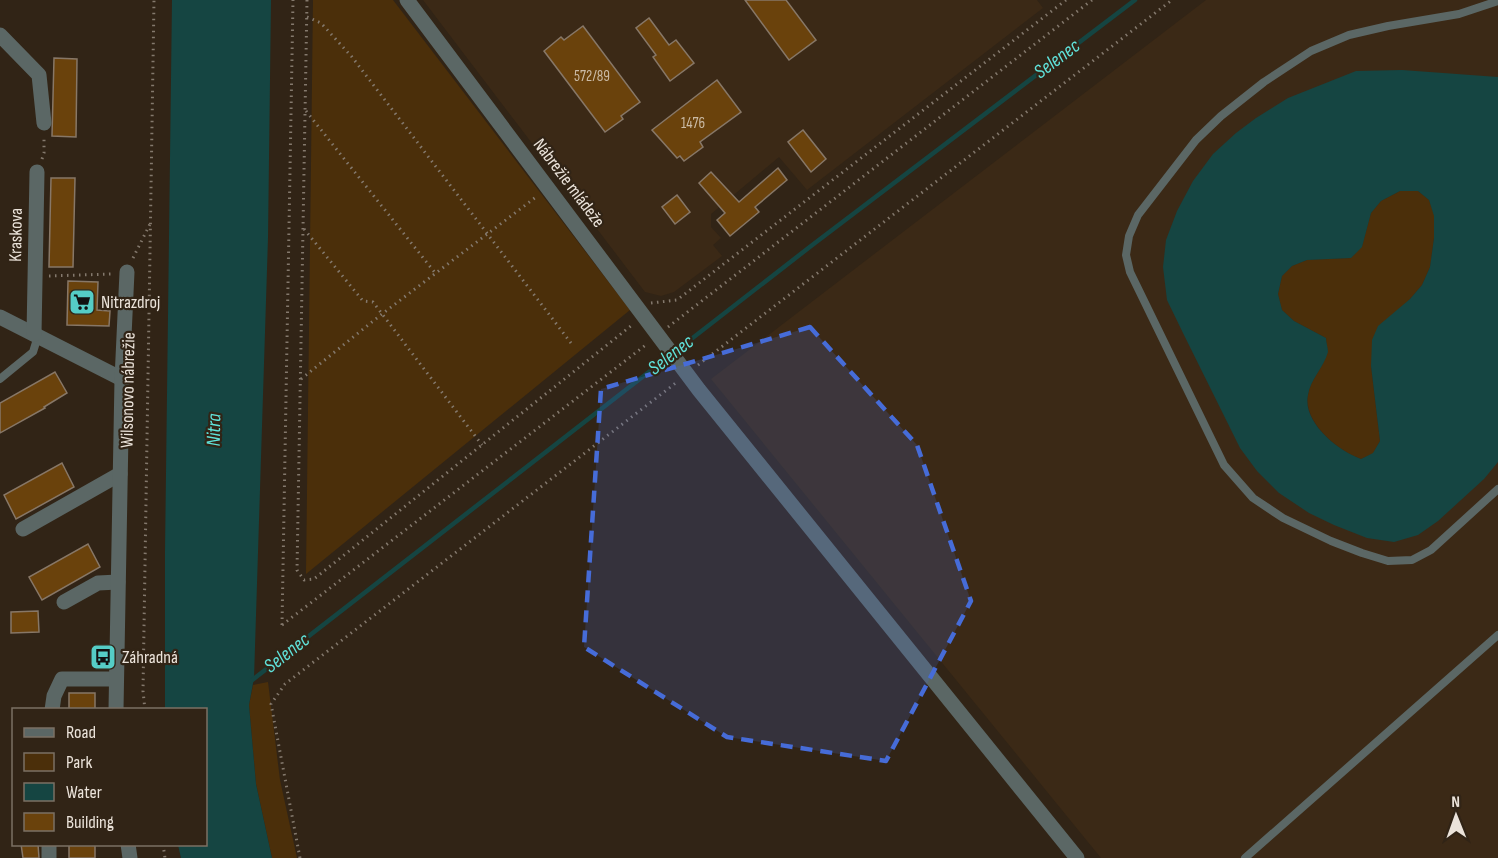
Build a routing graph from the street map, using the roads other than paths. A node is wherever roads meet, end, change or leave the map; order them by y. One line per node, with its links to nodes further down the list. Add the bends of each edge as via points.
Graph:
1 (407, 0): 20 (street, Nábrežie mládeže, via 699,390)
2 (1498, 1): 12 (lane, via 1459,14 1349,35 1311,51 1264,82 1196,140 1138,215 1126,255 1130,272 1224,465 1253,498 1283,518 1362,553 1388,561 1412,560 1431,550)
3 (0, 35): 4 (street, via 39,75)
4 (44, 123)
5 (37, 172): 8 (street, Kraskova)
6 (127, 272): 10 (street, Wilsonovo nábrežie)
7 (0, 317): 8 (street)
8 (36, 335): 9 (lane, via 33,352); 10 (street)
9 (0, 379)
10 (122, 380): 11 (street, Wilsonovo nábrežie)
11 (120, 474): 13 (street, Wilsonovo nábrežie); 14 (street, Wilsonovo nábrežie)
12 (1498, 489)
13 (23, 529)
14 (118, 582): 15 (street, via 98,583); 17 (street, Wilsonovo nábrežie)
15 (64, 602)
16 (1498, 635): 21 (lane)
17 (115, 679): 18 (street, via 62,679); 19 (street, Wilsonovo nábrežie)
18 (52, 708)
19 (116, 708)
20 (1077, 858)
21 (1245, 858)

